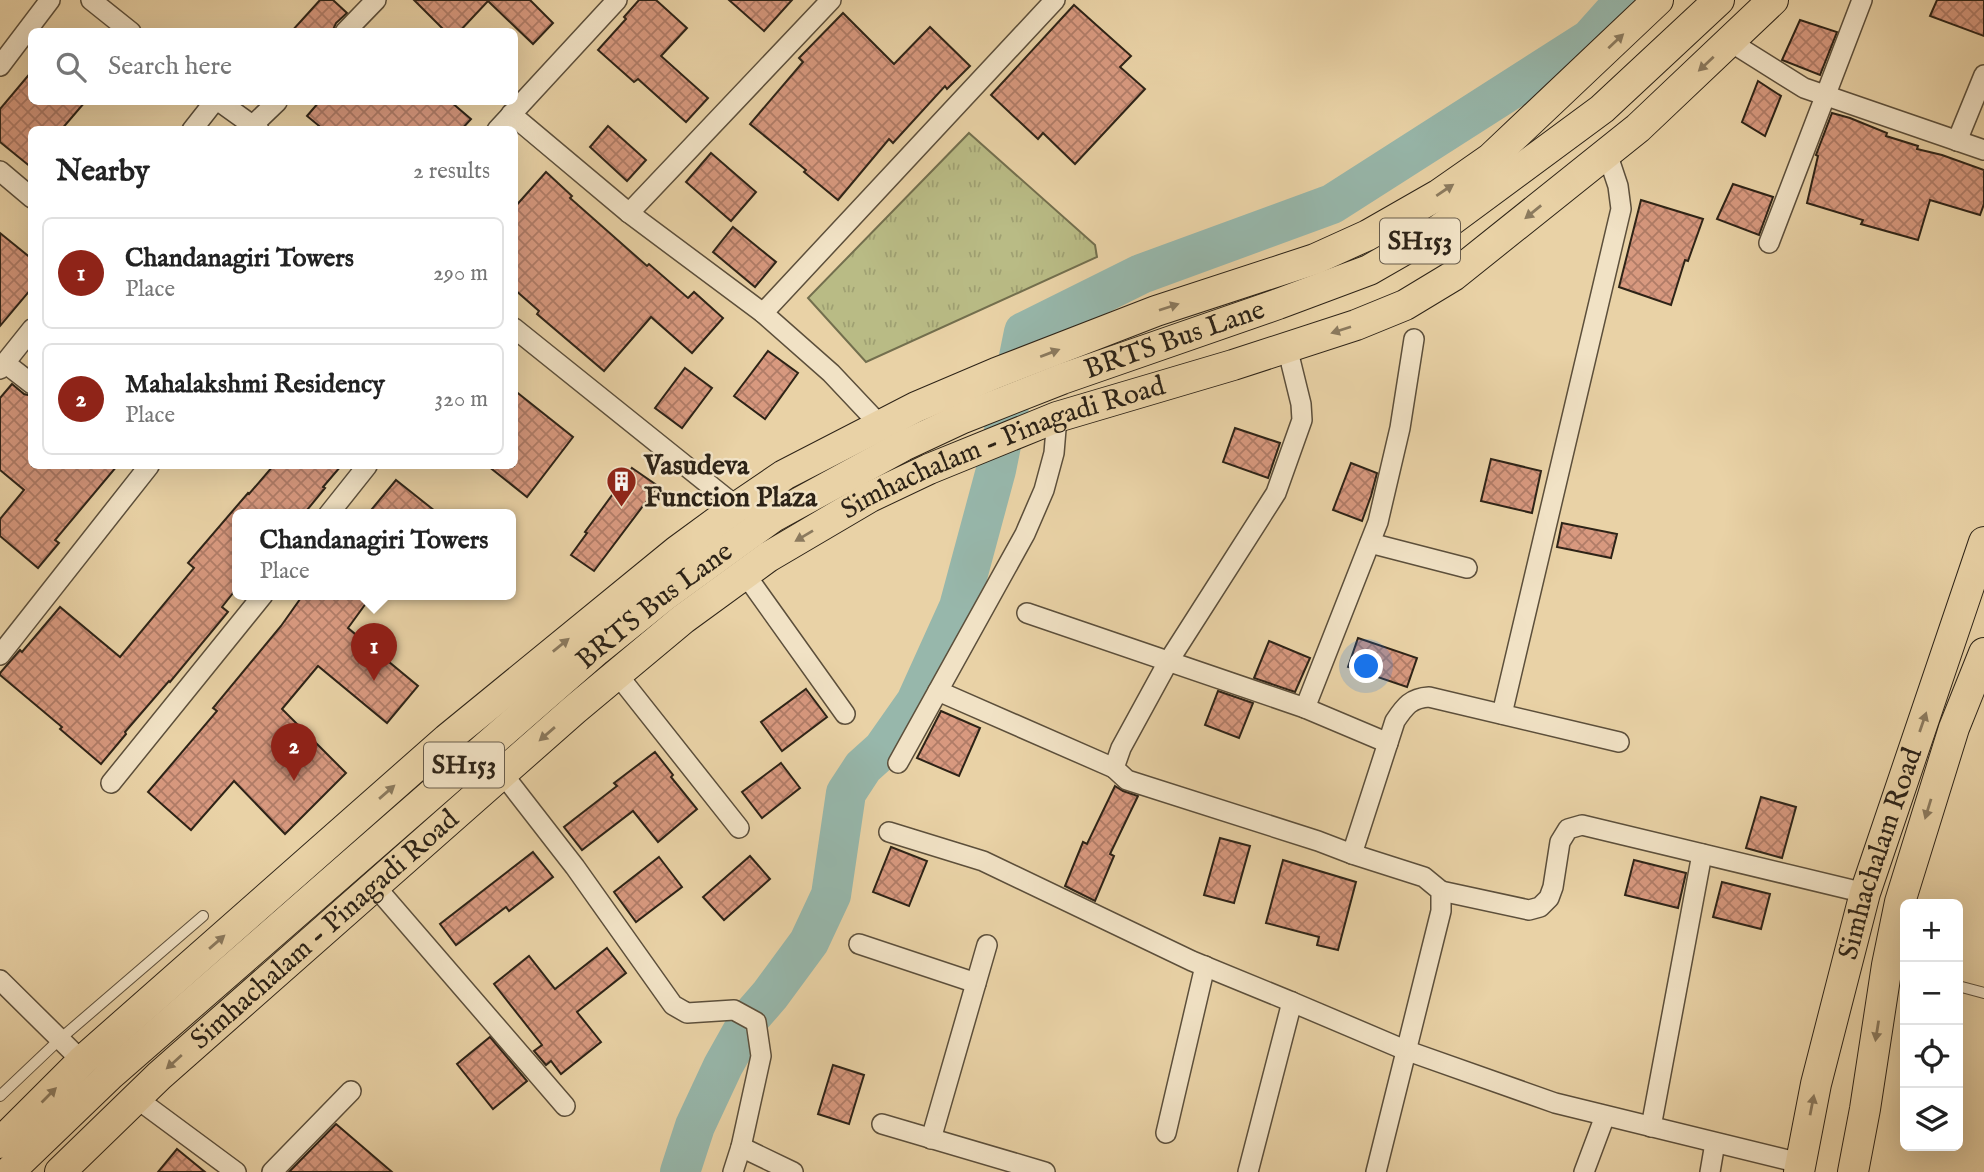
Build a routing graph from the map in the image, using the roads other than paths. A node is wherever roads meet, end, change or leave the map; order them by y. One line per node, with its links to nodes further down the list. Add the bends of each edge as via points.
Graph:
1 (50, 0): 11 (street)
2 (91, 0): 12 (street)
3 (617, 0): 22 (street)
4 (831, 0): 32 (street)
5 (1055, 0): 34 (street)
6 (1719, 0): 102 (main road, BRTS Bus Lane / SH153, via 1602,109 1437,231 1369,270 963,418 773,517 597,650 110,1075)
7 (1773, 0): 15 (main road, Simhachalam - Pinagadi Road)
8 (1862, 0): 18 (street)
9 (372, 1): 13 (street)
10 (1650, 4): 42 (main road, one-way to 10, via 996,373 1156,311 1315,259 1368,235 1491,158)
11 (29, 28)
12 (126, 28)
13 (348, 28)
14 (28, 29): 16 (street)
15 (1729, 41): 18 (street, via 1804,88); 29 (main road, Simhachalam - Pinagadi Road, one-way to 29)
16 (0, 66)
17 (1984, 75): 27 (street)
18 (1826, 96): 27 (street); 33 (street)
19 (214, 105): 23 (street)
20 (222, 105): 24 (street)
21 (274, 105): 25 (street)
22 (511, 114): 26 (street); 32 (street)
23 (196, 126)
24 (254, 126)
25 (257, 126)
26 (500, 126)
27 (1957, 141): 28 (street)
28 (1984, 150)
29 (1607, 153): 38 (main road, Simhachalam - Pinagadi Road, one-way to 38, via 1453,275 1405,305); 60 (street, via 1622,209)
30 (0, 171): 31 (street)
31 (28, 195)
32 (629, 213): 34 (street)
33 (1769, 243)
34 (762, 313): 42 (street, via 831,373)
35 (518, 331): 45 (street)
36 (28, 334): 39 (street)
37 (1414, 339): 48 (street, via 1400,428)
38 (1287, 347): 41 (main road, Simhachalam - Pinagadi Road); 55 (street, via 1303,420 1287,464 1276,493)
39 (2, 366): 40 (street)
40 (28, 382)
41 (1057, 417): 50 (main road, Simhachalam - Pinagadi Road, one-way to 50, via 870,497); 57 (street, via 1044,491)
42 (880, 425): 45 (main road, via 784,475)
43 (142, 469): 54 (street)
44 (365, 469): 46 (street)
45 (737, 506): 87 (main road, one-way to 45, via 447,739)
46 (333, 509)
47 (1984, 542): 73 (main road, Simhachalam Road, one-way to 47)
48 (1370, 543): 49 (street); 58 (street)
49 (1467, 568)
50 (745, 574): 56 (main road, Simhachalam - Pinagadi Road); 59 (street)
51 (259, 600): 66 (street)
52 (1027, 612): 55 (street)
53 (1984, 653): 74 (main road, one-way to 74, via 1954,727)
54 (0, 655)
55 (1168, 662): 58 (street); 64 (street)
56 (617, 674): 65 (main road, Simhachalam - Pinagadi Road, one-way to 65); 67 (street)
57 (938, 691): 63 (street); 64 (street)
58 (1305, 708): 62 (street)
59 (845, 714)
60 (1502, 714): 61 (street); 62 (street, via 1429,696 1417,698 1404,707)
61 (1619, 742)
62 (1388, 743): 70 (street)
63 (898, 763)
64 (1114, 768): 70 (street, via 1127,780)
65 (502, 773): 71 (main road, Simhachalam - Pinagadi Road); 99 (street, via 673,1005 687,1013 734,1010 757,1022 761,1056)
66 (111, 783)
67 (739, 828)
68 (889, 832): 79 (street, via 983,861)
69 (1702, 854): 72 (street, via 1582,825 1568,829 1560,842 1553,887 1540,907 1529,910); 73 (street); 94 (street)
70 (1352, 855): 72 (street, via 1424,877)
71 (374, 885): 90 (main road, Simhachalam - Pinagadi Road, one-way to 90); 91 (street)
72 (1441, 891): 86 (street, via 1441,911)
73 (1865, 893): 75 (main road); 101 (main road, Simhachalam Road, one-way to 73, via 1816,1084)
74 (1901, 899)
75 (1900, 902): 113 (main road, one-way to 113)
76 (203, 916): 85 (lane)
77 (859, 944): 81 (street)
78 (987, 946): 81 (street)
79 (1205, 966): 84 (street); 95 (street)
80 (0, 980): 85 (street)
81 (976, 983): 96 (street)
82 (1963, 987): 83 (lane)
83 (1984, 993)
84 (1292, 1002): 86 (street); 109 (street)
85 (60, 1039): 87 (street); 89 (lane)
86 (1405, 1050): 92 (street); 110 (street)
87 (82, 1061): 97 (main road, one-way to 87)
88 (351, 1091): 105 (street)
89 (0, 1096)
90 (136, 1098): 103 (main road, Simhachalam - Pinagadi Road); 104 (street)
91 (565, 1106)
92 (1605, 1116): 94 (street); 111 (street)
93 (882, 1124): 96 (street)
94 (1651, 1127): 98 (street)
95 (1166, 1133)
96 (931, 1139): 100 (street)
97 (0, 1143)
98 (1716, 1143): 101 (street); 112 (street)
99 (741, 1147): 106 (street); 107 (street)
100 (1021, 1168): 108 (street)
101 (1800, 1168)
102 (9, 1172)
103 (60, 1172)
104 (236, 1172)
105 (272, 1172)
106 (733, 1172)
107 (793, 1172)
108 (1045, 1172)
109 (1248, 1172)
110 (1376, 1172)
111 (1584, 1172)
112 (1710, 1172)
113 (1853, 1172)

